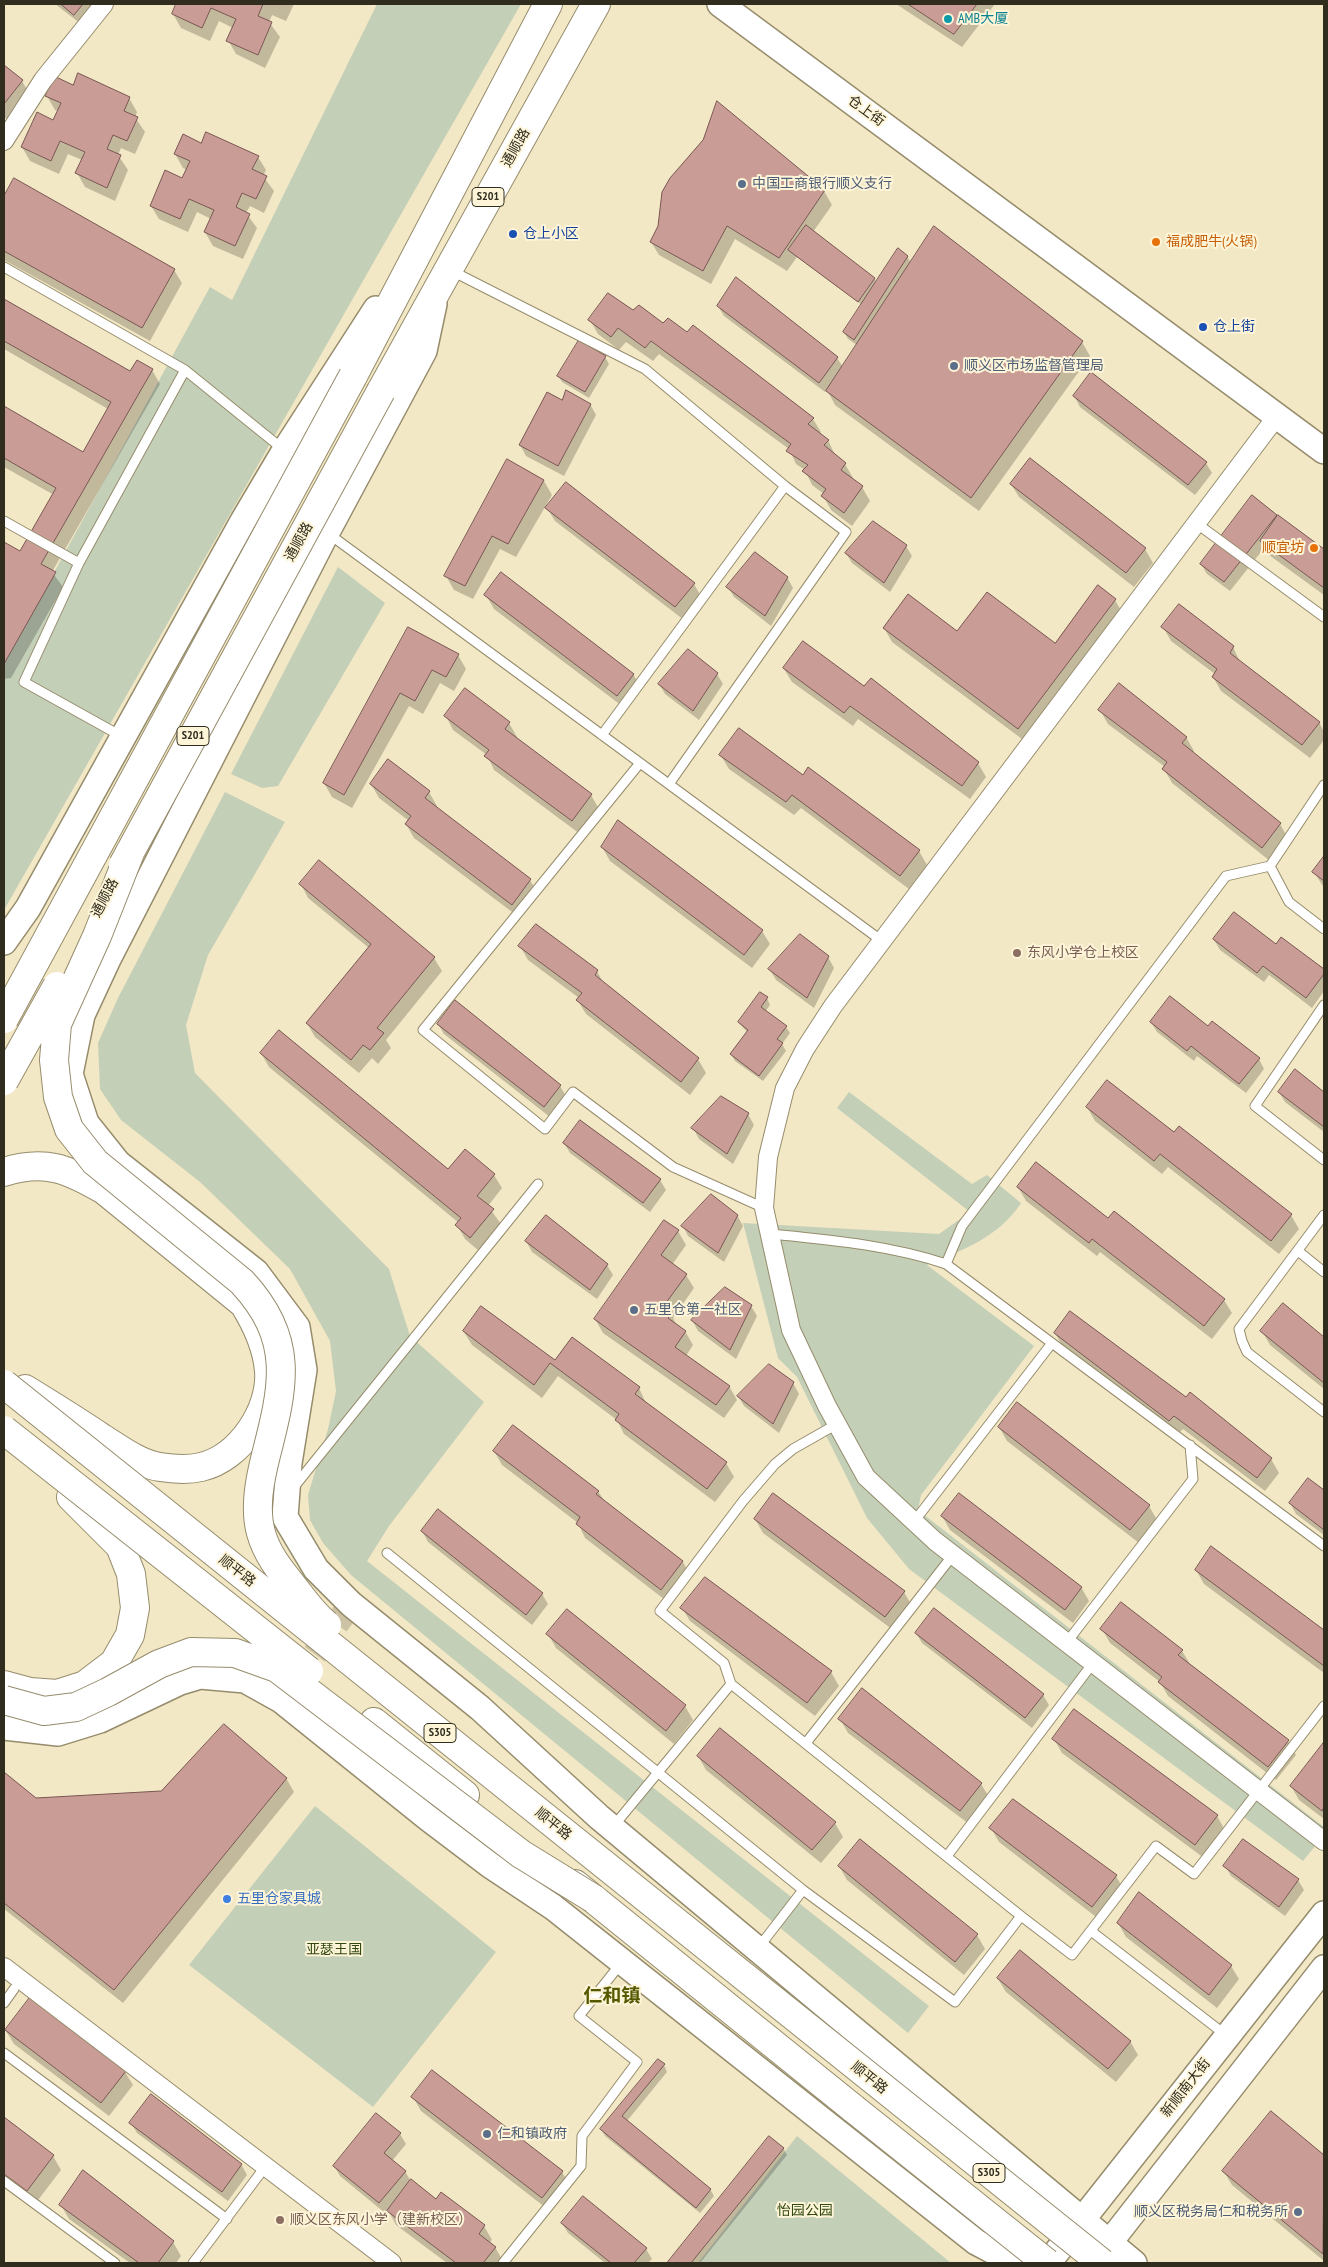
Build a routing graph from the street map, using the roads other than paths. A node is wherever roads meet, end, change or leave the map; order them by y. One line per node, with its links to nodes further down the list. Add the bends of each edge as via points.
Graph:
1 (104, 4): 5 (street, via 42,80)
2 (548, 4): 7 (main road, S201)
3 (596, 4): 8 (main road, 通顺路 / S201)
4 (720, 4): 10 (street, 仓上街)
5 (4, 142)
6 (4, 268): 9 (lane)
7 (408, 271): 11 (street, via 380,303); 24 (main road, S201, bridge)
8 (443, 278): 13 (lane, via 645,370); 16 (street, via 424,351); 25 (main road, 通顺路 / S201, bridge)
9 (185, 370): 11 (lane); 17 (lane)
10 (1277, 416): 12 (street, 仓上街); 15 (street)
11 (284, 450): 20 (street)
12 (1324, 451)
13 (786, 486): 19 (lane); 22 (lane, via 846,532)
14 (4, 521): 17 (lane)
15 (1196, 523): 18 (lane); 28 (street)
16 (327, 532): 19 (lane); 51 (street, via 108,959 82,1015 70,1074 86,1122 118,1163 256,1272 297,1327 304,1370)
17 (80, 563): 20 (lane, via 24,682)
18 (1324, 617)
19 (602, 735): 21 (lane)
20 (123, 738): 29 (street, via 28,908)
21 (640, 763): 22 (lane); 37 (lane, via 423,1030 545,1130 573,1092 673,1167)
22 (669, 784): 28 (lane)
23 (1324, 785): 26 (lane)
24 (109, 829): 30 (main road, bridge, via 35,945); 32 (main road, S201, bridge)
25 (131, 850): 33 (main road, 通顺路 / S201, bridge); 69 (main road, bridge, via 57,1024 54,1060 58,1097 69,1129 94,1162 242,1282 272,1322 279,1348 280,1401 261,1475 258,1506 261,1532 271,1558 324,1622 537,1790)
26 (1270, 866): 27 (lane, via 1289,902); 41 (lane, via 1226,876 962,1226)
27 (1324, 929)
28 (882, 941): 37 (street, via 814,1035 785,1088 768,1157)
29 (4, 942)
30 (4, 980)
31 (1324, 1005): 34 (lane, via 1255,1106)
32 (4, 1019)
33 (4, 1081)
34 (1324, 1160)
35 (4, 1172): 44 (main road, via 25,1165 60,1168 104,1190 244,1304 258,1328 269,1373 262,1412 238,1446 202,1467 185,1469 158,1467 135,1458)
36 (538, 1184): 51 (lane)
37 (764, 1208): 39 (street)
38 (1324, 1215): 40 (lane)
39 (770, 1234): 41 (lane, via 912,1253); 47 (street, via 791,1330)
40 (1298, 1251): 42 (lane); 46 (lane, via 1239,1329 1247,1352)
41 (946, 1264): 43 (lane)
42 (1324, 1272)
43 (1052, 1343): 50 (lane); 52 (lane)
44 (4, 1375)
45 (4, 1384): 69 (main road, 顺平路 / S305, bridge)
46 (1324, 1412)
47 (837, 1424): 52 (street, via 866,1477); 58 (lane, via 793,1449 775,1464 660,1611 724,1663)
48 (4, 1430): 71 (main road, S305, bridge)
49 (4, 1435): 59 (main road, via 120,1546 131,1574 135,1608 130,1635 114,1663 85,1686 56,1694)
50 (1190, 1445): 53 (lane); 56 (lane, via 1193,1479)
51 (286, 1497): 66 (street, via 285,1517 322,1574 352,1604 480,1708)
52 (913, 1523): 55 (street)
53 (1324, 1546)
54 (387, 1553): 64 (lane)
55 (953, 1555): 56 (street); 63 (lane)
56 (1067, 1642): 57 (street)
57 (1093, 1663): 65 (street); 68 (lane)
58 (731, 1684): 63 (lane); 64 (lane)
59 (4, 1685)
60 (4, 1700): 71 (main road, bridge, via 44,1711 76,1707 158,1664 191,1652 234,1653 277,1668 521,1854)
61 (1324, 1706): 65 (lane)
62 (4, 1727): 76 (street, via 58,1733 100,1720 180,1682 200,1676 245,1680 281,1700 435,1824 553,1907)
63 (806, 1743): 68 (lane)
64 (658, 1772): 66 (lane); 70 (lane)
65 (1258, 1790): 67 (street); 74 (lane, via 1194,1874 1156,1846)
66 (612, 1828): 75 (street)
67 (1324, 1841)
68 (947, 1856): 73 (lane)
69 (619, 1877): 87 (main road, 顺平路 / S305, bridge)
70 (803, 1890): 73 (lane, via 955,2002); 75 (lane)
71 (594, 1899): 93 (main road, S305, bridge)
72 (1324, 1914): 81 (street, 新顺南大街)
73 (1022, 1916): 74 (lane, via 1072,1955)
74 (1091, 1930): 81 (lane)
75 (757, 1949): 86 (street)
76 (622, 1962): 91 (lane, via 579,2016 637,2062 582,2136 581,2166); 92 (street, via 976,2242)
77 (4, 1967): 83 (street)
78 (1324, 1968): 87 (street)
79 (14, 1989): 80 (lane)
80 (4, 2003)
81 (1227, 2036): 86 (street, 新顺南大街)
82 (4, 2053): 85 (lane)
83 (265, 2167): 85 (lane); 90 (street)
84 (4, 2182): 88 (lane)
85 (227, 2218): 89 (lane)
86 (1083, 2220): 87 (street); 93 (street, 新顺南大街)
87 (1106, 2253): 94 (street); 95 (street)
88 (115, 2263)
89 (193, 2263)
90 (392, 2263)
91 (503, 2263)
92 (1016, 2263)
93 (1047, 2263)
94 (1093, 2263)
95 (1134, 2263)

